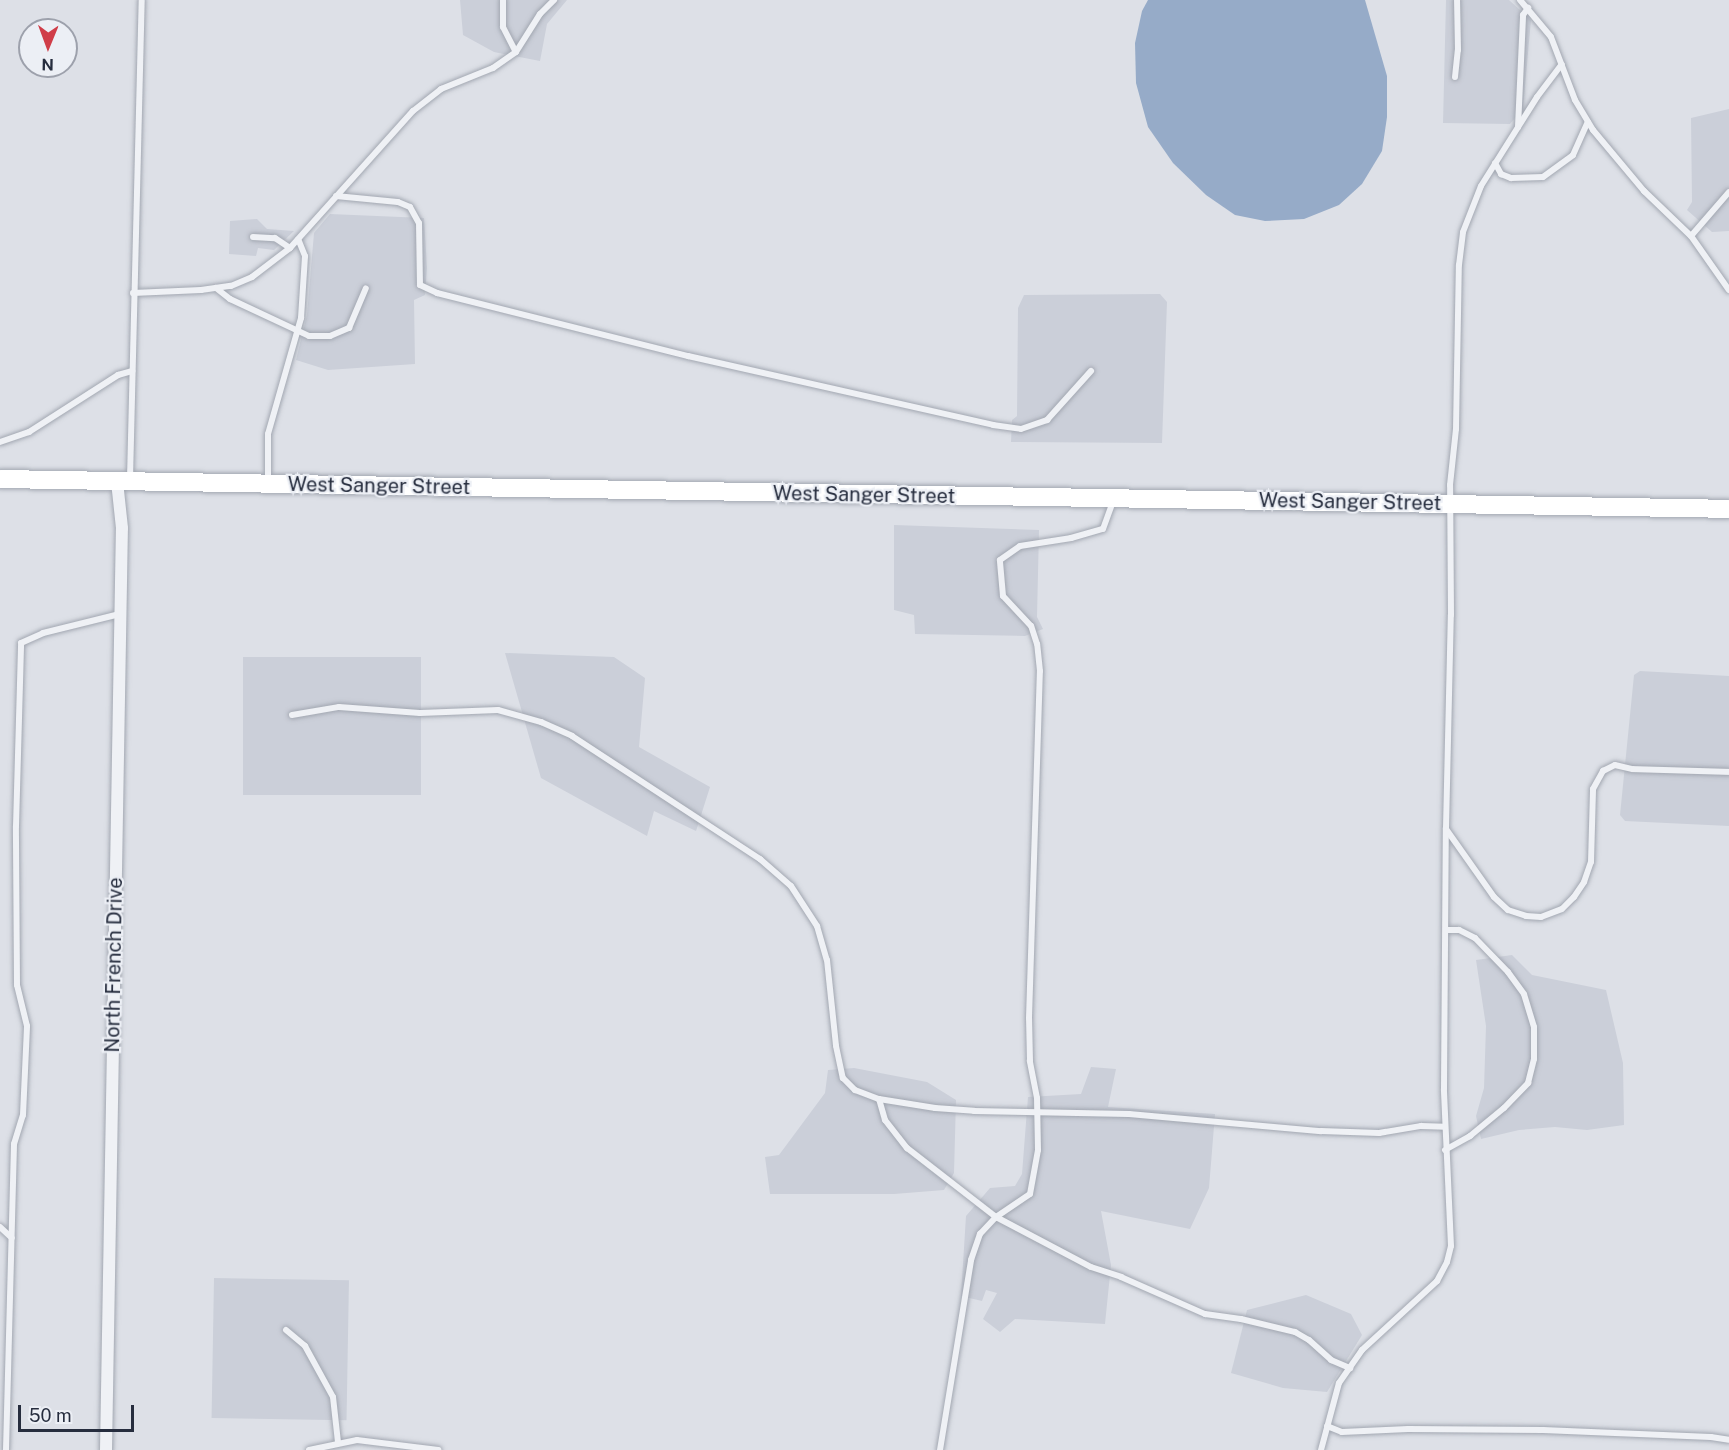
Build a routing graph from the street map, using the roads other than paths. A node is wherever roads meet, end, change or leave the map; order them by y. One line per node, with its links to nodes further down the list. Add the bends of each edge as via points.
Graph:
1 (141, 0): 22 (lane)
2 (502, 0): 7 (lane, via 503,27)
3 (554, 0): 7 (lane, via 540,14)
4 (1457, 0): 9 (lane)
5 (1520, 0): 6 (lane)
6 (1528, 8): 8 (lane, via 1551,37); 11 (lane, via 1523,15)
7 (516, 52): 14 (lane, via 494,68 441,90 413,111)
8 (1562, 64): 10 (lane); 11 (lane)
9 (1455, 76)
10 (1588, 122): 12 (lane, via 1573,155 1543,177 1511,178 1501,174); 15 (lane, via 1644,191)
11 (1518, 128): 12 (lane)
12 (1495, 163): 31 (lane, via 1471,209 1461,243 1456,429)
13 (1729, 192): 15 (lane)
14 (336, 196): 17 (lane); 25 (lane, via 398,202 410,207 419,223 420,285 437,293 711,361 1021,429 1047,420)
15 (1691, 236): 21 (lane)
16 (253, 237): 18 (lane, via 276,238)
17 (298, 239): 18 (lane); 23 (lane, via 305,256)
18 (290, 248): 19 (lane, via 252,278)
19 (215, 288): 22 (lane); 23 (lane)
20 (366, 288): 23 (lane, via 349,328 330,336 309,336)
21 (1729, 290)
22 (133, 293): 24 (lane)
23 (297, 330): 29 (lane, via 268,434)
24 (132, 371): 26 (lane, via 118,375 29,432); 28 (lane)
25 (1091, 371)
26 (0, 442)
27 (0, 479): 28 (main road, West Sanger Street)
28 (124, 481): 29 (main road, West Sanger Street); 33 (street, North French Drive)
29 (268, 483): 30 (main road, West Sanger Street)
30 (1113, 500): 31 (main road, West Sanger Street); 39 (lane, via 1103,529 1020,546 1000,560 1003,596 1031,626 1040,671 1029,1018)
31 (1449, 505): 32 (main road, West Sanger Street); 36 (lane, via 1451,615)
32 (1729, 509)
33 (120, 614): 44 (lane, via 43,633 21,643 17,985 27,1026 23,1115 14,1144); 51 (street, North French Drive)
34 (292, 715): 38 (lane, via 339,707 420,713 498,710 572,736 760,859 791,886 817,926 827,960 843,1078 855,1090)
35 (1729, 772): 36 (lane, via 1615,765 1603,771 1593,789 1590,862 1584,882 1562,909 1541,917 1509,910 1494,897)
36 (1446, 828): 37 (lane)
37 (1446, 930): 40 (lane); 41 (lane, via 1459,930 1475,938 1524,994 1534,1028 1534,1059 1527,1083 1504,1108 1470,1136)
38 (879, 1099): 39 (lane, via 974,1111); 42 (lane, via 885,1120 907,1148)
39 (1037, 1110): 40 (lane, via 1321,1131 1378,1132); 42 (lane, via 1038,1150 1030,1194)
40 (1445, 1126): 41 (lane)
41 (1445, 1150): 46 (lane, via 1451,1233 1447,1262 1437,1281 1362,1350)
42 (996, 1216): 46 (lane, via 1090,1267 1204,1314 1295,1332 1331,1360); 54 (lane, via 980,1234 971,1260)
43 (0, 1227): 44 (lane)
44 (12, 1238): 50 (lane)
45 (286, 1330): 49 (lane, via 305,1346 333,1397)
46 (1350, 1368): 47 (lane, via 1339,1383)
47 (1327, 1426): 48 (lane, via 1342,1432 1543,1430); 55 (lane)
48 (1729, 1440)
49 (338, 1442): 52 (lane); 53 (lane, via 357,1440)
50 (6, 1450)
51 (106, 1450)
52 (309, 1450)
53 (438, 1450)
54 (940, 1450)
55 (1321, 1450)

